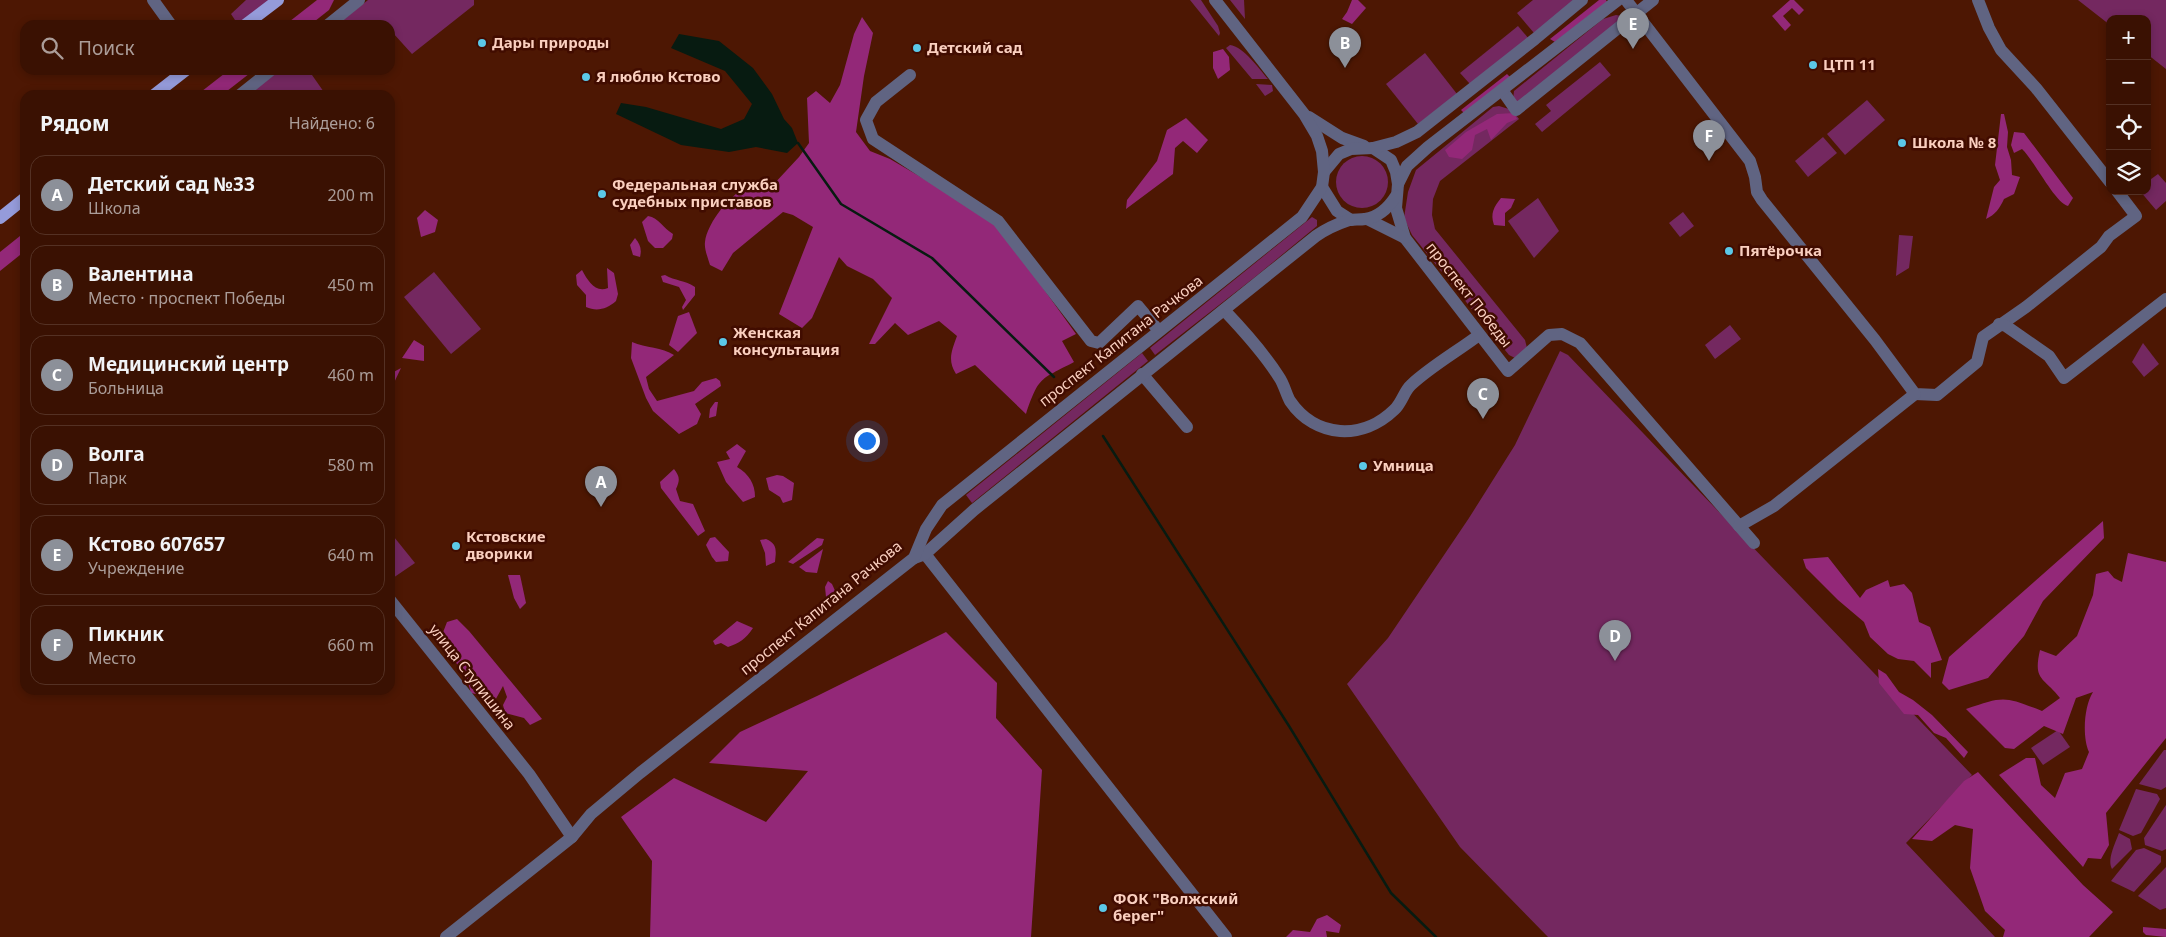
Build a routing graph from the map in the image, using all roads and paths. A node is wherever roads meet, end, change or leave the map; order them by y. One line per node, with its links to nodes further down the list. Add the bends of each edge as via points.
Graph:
1 (153, 0): 11 (street)
2 (278, 0): 12 (main road)
3 (359, 0): 13 (street)
4 (1215, 0): 20 (street)
5 (1582, 0): 21 (street)
6 (1618, 0): 19 (street)
7 (1626, 0): 10 (street)
8 (1653, 0): 10 (street)
9 (1978, 0): 25 (street, via 2001,50 2036,88)
10 (1636, 14): 19 (street, via 1516,110); 40 (street, via 1750,160 1762,200)
11 (167, 20)
12 (252, 20)
13 (334, 20)
14 (180, 75): 17 (main road)
15 (265, 75): 18 (street)
16 (910, 75): 37 (street, via 876,102 866,120 873,139 998,221 1091,341 1099,344 1138,306)
17 (160, 90)
18 (246, 90)
19 (1502, 90): 23 (street)
20 (1304, 114): 22 (street, via 1342,138); 24 (street, via 1317,136)
21 (1417, 132): 22 (street, via 1396,142); 23 (street)
22 (1370, 147): 24 (street, via 1339,154); 27 (street, via 1391,160 1396,172)
23 (1428, 147): 27 (street, via 1407,166)
24 (1324, 172): 26 (street)
25 (2106, 177)
26 (1322, 187): 32 (street, via 1337,211); 37 (street, проспект Капитана Рачкова, via 1302,217)
27 (1397, 190): 31 (street, via 1389,207); 33 (street, via 1396,208)
28 (2120, 195): 36 (street, via 2136,216 2033,301)
29 (20, 202): 30 (main road)
30 (0, 218)
31 (1367, 219): 32 (street); 33 (street)
32 (1351, 220): 35 (street, via 1316,236)
33 (1405, 238): 38 (street, проспект Победы)
34 (2166, 299): 36 (street, via 2064,378 2050,356)
35 (1224, 310): 38 (street, via 1279,377 1291,401 1309,420 1338,433 1360,431 1379,422 1396,408 1410,385); 39 (street)
36 (1999, 324): 40 (street, via 1983,337 1977,362 1937,395)
37 (1159, 331): 42 (street, проспект Капитана Рачкова)
38 (1479, 336): 44 (street, проспект Победы, via 1508,371 1550,335 1562,334 1580,343)
39 (1142, 374): 41 (street); 43 (street)
40 (1915, 394): 44 (street, via 1774,506)
41 (1187, 427)
42 (942, 505): 43 (street, via 948,515); 46 (street, проспект Капитана Рачкова, via 926,529)
43 (960, 523): 46 (street)
44 (1739, 526): 45 (street)
45 (1754, 543)
46 (919, 556): 48 (street, проспект Капитана Рачкова, via 640,772 591,814); 50 (street)
47 (395, 606): 48 (street, улица Ступишина, via 529,774)
48 (572, 837): 49 (street, проспект Капитана Рачкова)
49 (446, 937)
50 (1226, 937)

